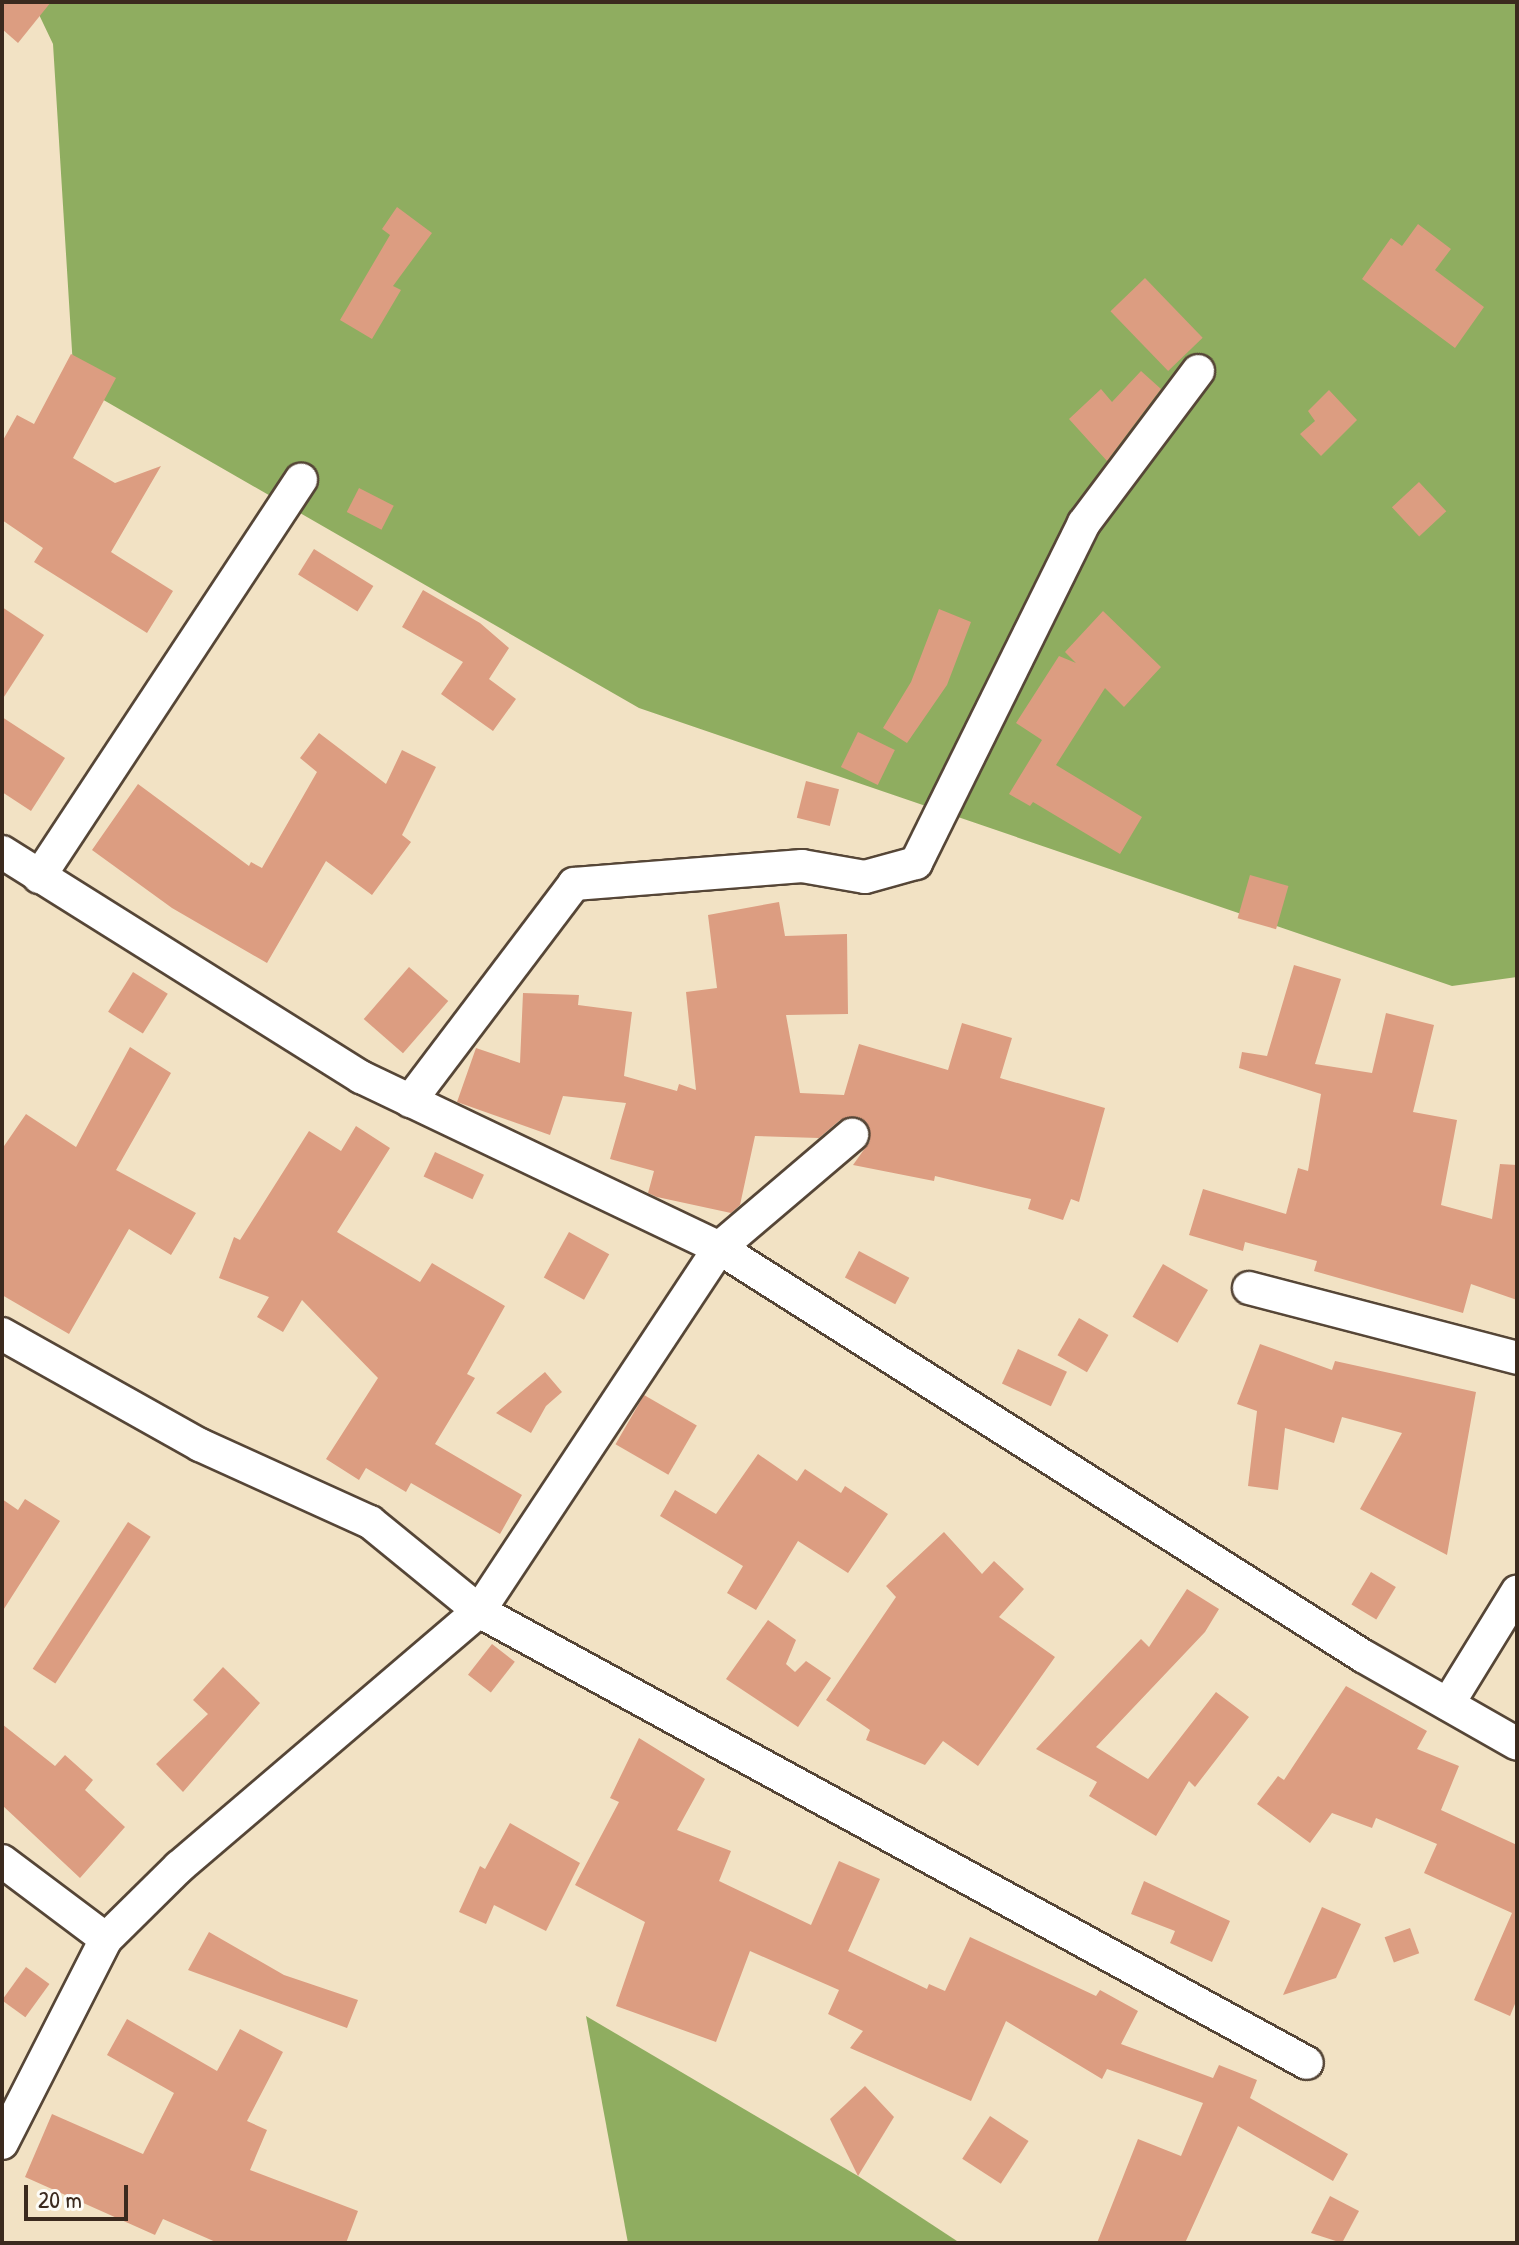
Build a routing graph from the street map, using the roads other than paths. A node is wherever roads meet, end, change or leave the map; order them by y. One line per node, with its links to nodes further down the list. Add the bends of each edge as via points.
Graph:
1 (1198, 371): 5 (street, via 1084,523 916,863 865,877 802,866 574,884)
2 (301, 480): 4 (street)
3 (2, 852): 4 (street)
4 (39, 877): 5 (street, via 348,1069)
5 (410, 1101): 7 (street)
6 (852, 1135): 7 (street)
7 (719, 1248): 12 (street); 13 (street, via 1363,1656)
8 (1249, 1288): 10 (street)
9 (2, 1334): 12 (street, via 200,1445 370,1522)
10 (1517, 1358)
11 (1517, 1592): 13 (street)
12 (479, 1611): 16 (street, via 179,1867); 17 (street)
13 (1448, 1704): 14 (street)
14 (1517, 1744)
15 (2, 1861): 16 (street)
16 (106, 1939): 18 (street)
17 (1307, 2063)
18 (2, 2143)

